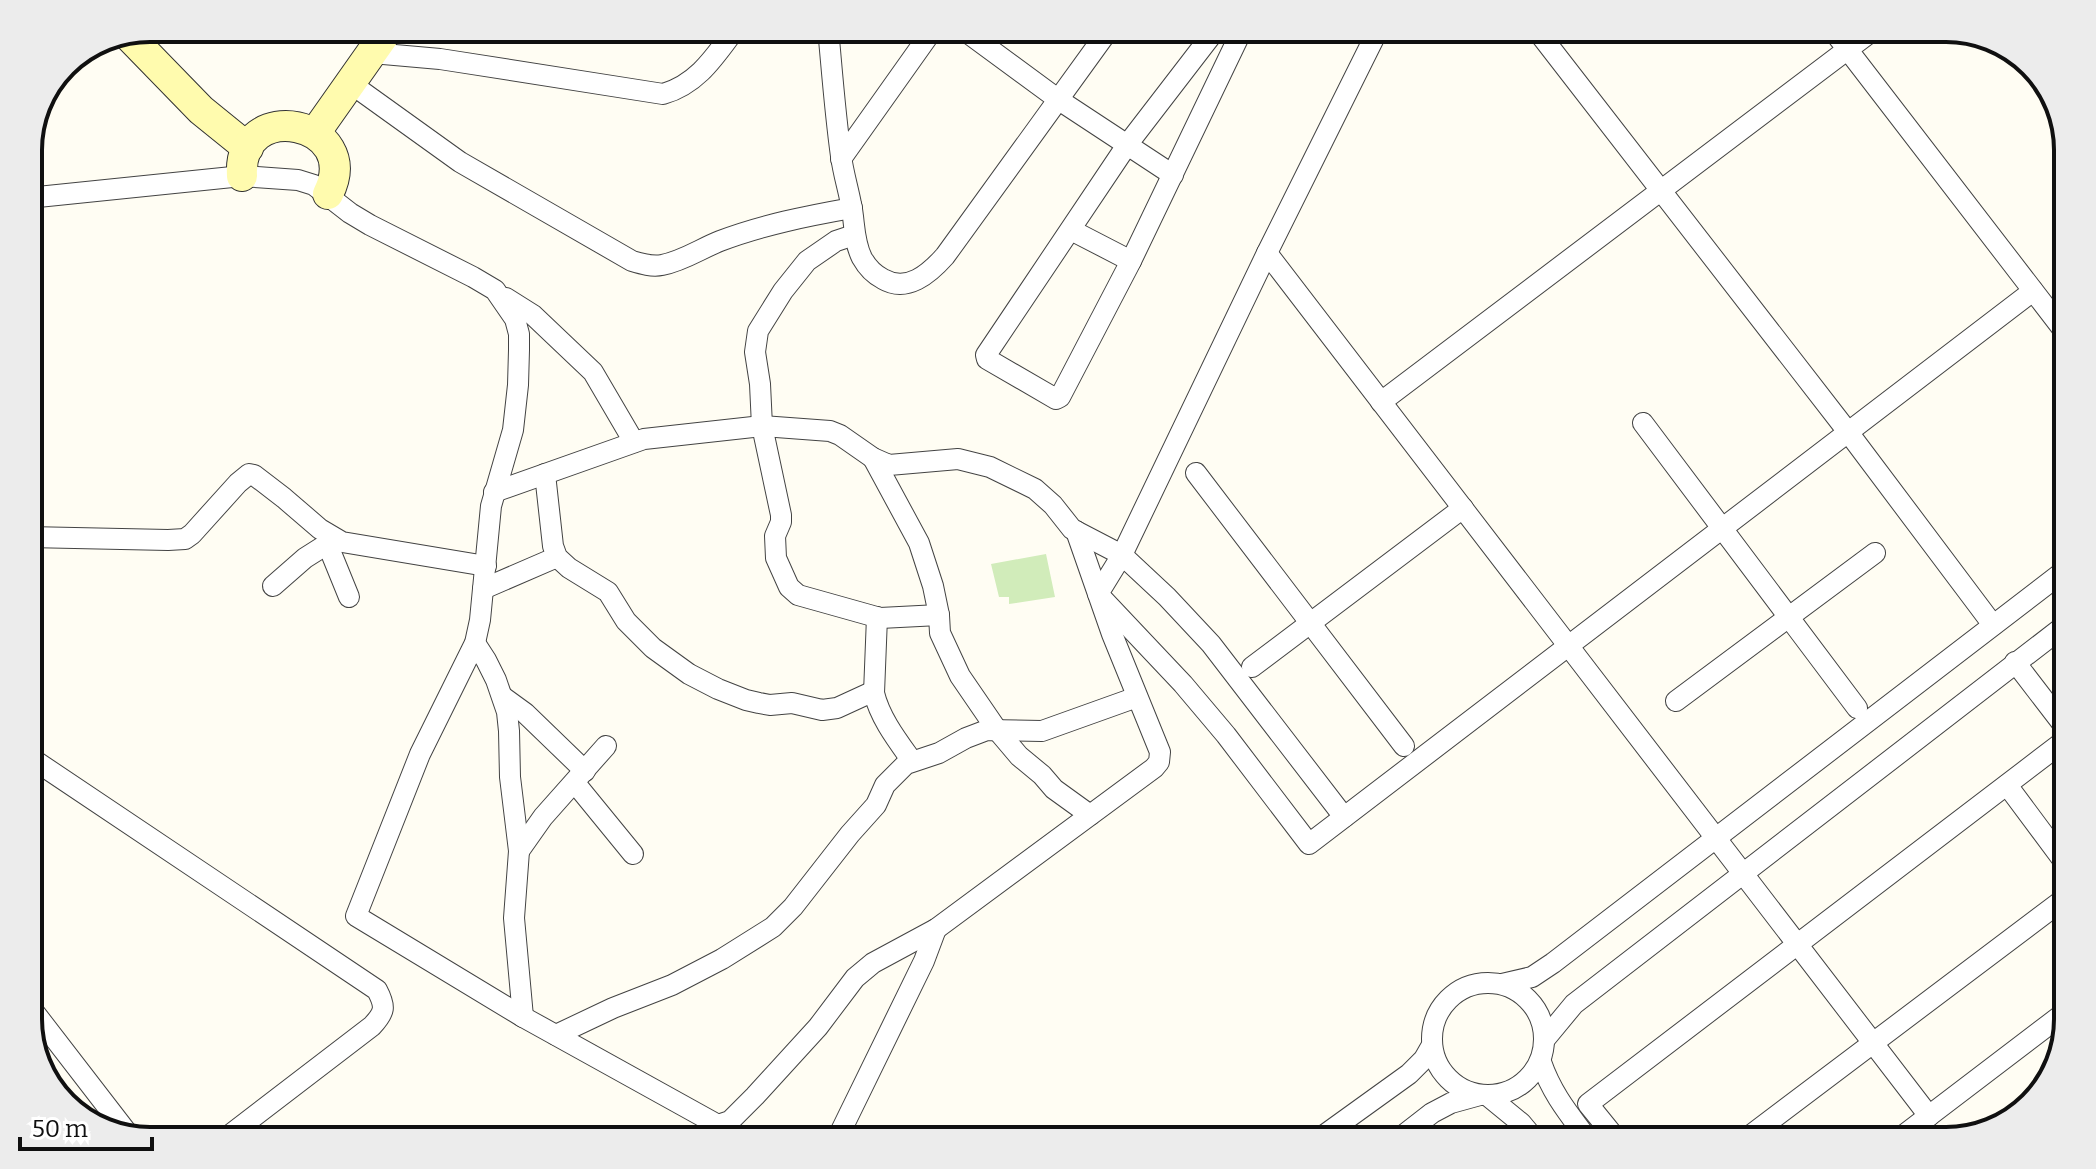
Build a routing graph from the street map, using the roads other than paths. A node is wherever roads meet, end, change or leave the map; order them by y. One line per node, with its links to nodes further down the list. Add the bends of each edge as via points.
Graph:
1 (379, 42): 15 (street)
2 (726, 42): 15 (street, via 694,79 663,94)
3 (829, 42): 20 (street)
4 (924, 42): 20 (street)
5 (980, 42): 17 (street)
6 (1100, 42): 17 (street)
7 (1206, 42): 19 (street)
8 (1236, 42): 22 (street)
9 (1372, 42): 29 (street)
10 (1546, 42): 23 (street)
11 (1842, 42): 14 (street)
12 (1857, 42): 14 (street)
13 (136, 43): 21 (street)
14 (1847, 49): 23 (street); 32 (street)
15 (372, 53): 16 (street)
16 (350, 83): 18 (street); 26 (street, via 460,162 645,265 666,265 756,229)
17 (1059, 100): 19 (street); 28 (street, via 934,269 911,283 886,281 862,259)
18 (315, 133): 21 (street, via 300,126 269,129 255,138); 24 (street, via 332,157)
19 (1127, 145): 22 (street); 27 (street)
20 (841, 159): 26 (street)
21 (245, 162): 24 (street); 25 (street)
22 (1173, 175): 30 (street)
23 (1661, 191): 34 (street); 37 (street)
24 (328, 194): 31 (street, via 370,225)
25 (42, 196)
26 (852, 208): 28 (street)
27 (1071, 230): 30 (street); 30 (street, via 985,356 1056,399)
28 (854, 235): 36 (street, via 807,261 761,325 755,352)
29 (1267, 253): 34 (street); 49 (street)
30 (1131, 261)
31 (495, 290): 38 (street, via 533,315 593,372); 42 (street, via 515,319 519,350 513,430)
32 (2033, 291): 33 (street); 37 (street)
33 (2054, 318)
34 (1381, 402): 43 (street)
35 (1643, 423): 44 (street)
36 (762, 426): 38 (street); 39 (street, via 830,431); 58 (street, via 781,515 776,558 789,587 808,599)
37 (1848, 432): 44 (street); 61 (street)
38 (634, 442): 41 (street)
39 (873, 458): 45 (street, via 889,465 958,459 990,467 1035,489); 57 (street, via 919,543)
40 (1196, 473): 60 (street)
41 (545, 474): 42 (street); 50 (street)
42 (494, 492): 51 (street)
43 (1463, 508): 60 (street); 64 (street)
44 (1722, 528): 59 (street); 64 (street)
45 (1076, 531): 49 (street); 55 (street)
46 (42, 537): 47 (street, via 185,539 251,474)
47 (331, 541): 51 (street); 53 (street); 56 (street)
48 (1875, 553): 59 (street)
49 (1122, 555): 55 (street); 82 (street, via 1211,644)
50 (557, 557): 54 (street); 67 (street, via 608,592 626,621 653,648 718,689 770,705 792,703 822,710)
51 (486, 566): 54 (street)
52 (2054, 579): 61 (street)
53 (273, 586)
54 (483, 589): 63 (street)
55 (1098, 594): 69 (street); 82 (street, via 1209,715 1309,844)
56 (349, 597)
57 (939, 615): 58 (street); 73 (street, via 940,633 960,676)
58 (877, 617): 67 (street)
59 (1789, 617): 70 (street); 71 (street)
60 (1310, 624): 66 (street); 75 (street)
61 (1993, 625): 83 (street)
62 (2054, 633): 65 (street)
63 (475, 643): 68 (street); 92 (street, via 420,754 356,916)
64 (1568, 646): 82 (street); 83 (street)
65 (2015, 662): 72 (street); 87 (street)
66 (1252, 667)
67 (874, 691): 77 (street, via 881,715)
68 (503, 697): 79 (street, via 525,713); 85 (street)
69 (1137, 697): 73 (street, via 1042,731); 81 (street, via 1160,752 1159,762)
70 (1676, 701)
71 (1857, 708)
72 (2054, 713)
73 (997, 730): 77 (street); 81 (street, via 1054,789)
74 (606, 746): 79 (street)
75 (1404, 746)
76 (2054, 749): 80 (street)
77 (912, 761): 95 (street, via 885,785 876,805 773,927 672,985)
78 (42, 765): 103 (street, via 377,990 382,1015 372,1026)
79 (580, 777): 85 (street); 86 (street)
80 (2007, 785): 84 (street); 90 (street)
81 (1090, 815): 89 (street)
82 (1344, 817)
83 (1716, 838): 87 (street); 91 (street, via 1553,963 1532,977)
84 (2054, 848)
85 (519, 851): 92 (street, via 514,918)
86 (633, 854)
87 (1744, 874): 90 (street); 96 (street, via 1574,1004)
88 (2054, 906): 97 (street)
89 (936, 929): 95 (street, via 855,978 818,1027 725,1124 711,1123); 104 (street)
90 (1798, 944): 97 (street); 109 (street, via 1588,1104)
91 (1502, 984): 96 (street, via 1533,1004); 98 (street, via 1484,982 1451,996 1433,1027)
92 (523, 1017): 95 (street)
93 (2054, 1021): 101 (street)
94 (42, 1022): 102 (street)
95 (556, 1035)
96 (1545, 1039): 99 (street)
97 (1873, 1042): 101 (street); 110 (street)
98 (1432, 1045): 100 (street, via 1453,1083); 105 (street, via 1409,1074)
99 (1541, 1062): 100 (street, via 1522,1085); 108 (street, via 1557,1100)
100 (1484, 1096): 106 (street, via 1451,1103); 107 (street)
101 (1929, 1116): 111 (street)
102 (119, 1122)
103 (240, 1127)
104 (843, 1127)
105 (1335, 1127)
106 (1414, 1127)
107 (1524, 1127)
108 (1578, 1127)
109 (1607, 1127)
110 (1761, 1127)
111 (1914, 1127)

